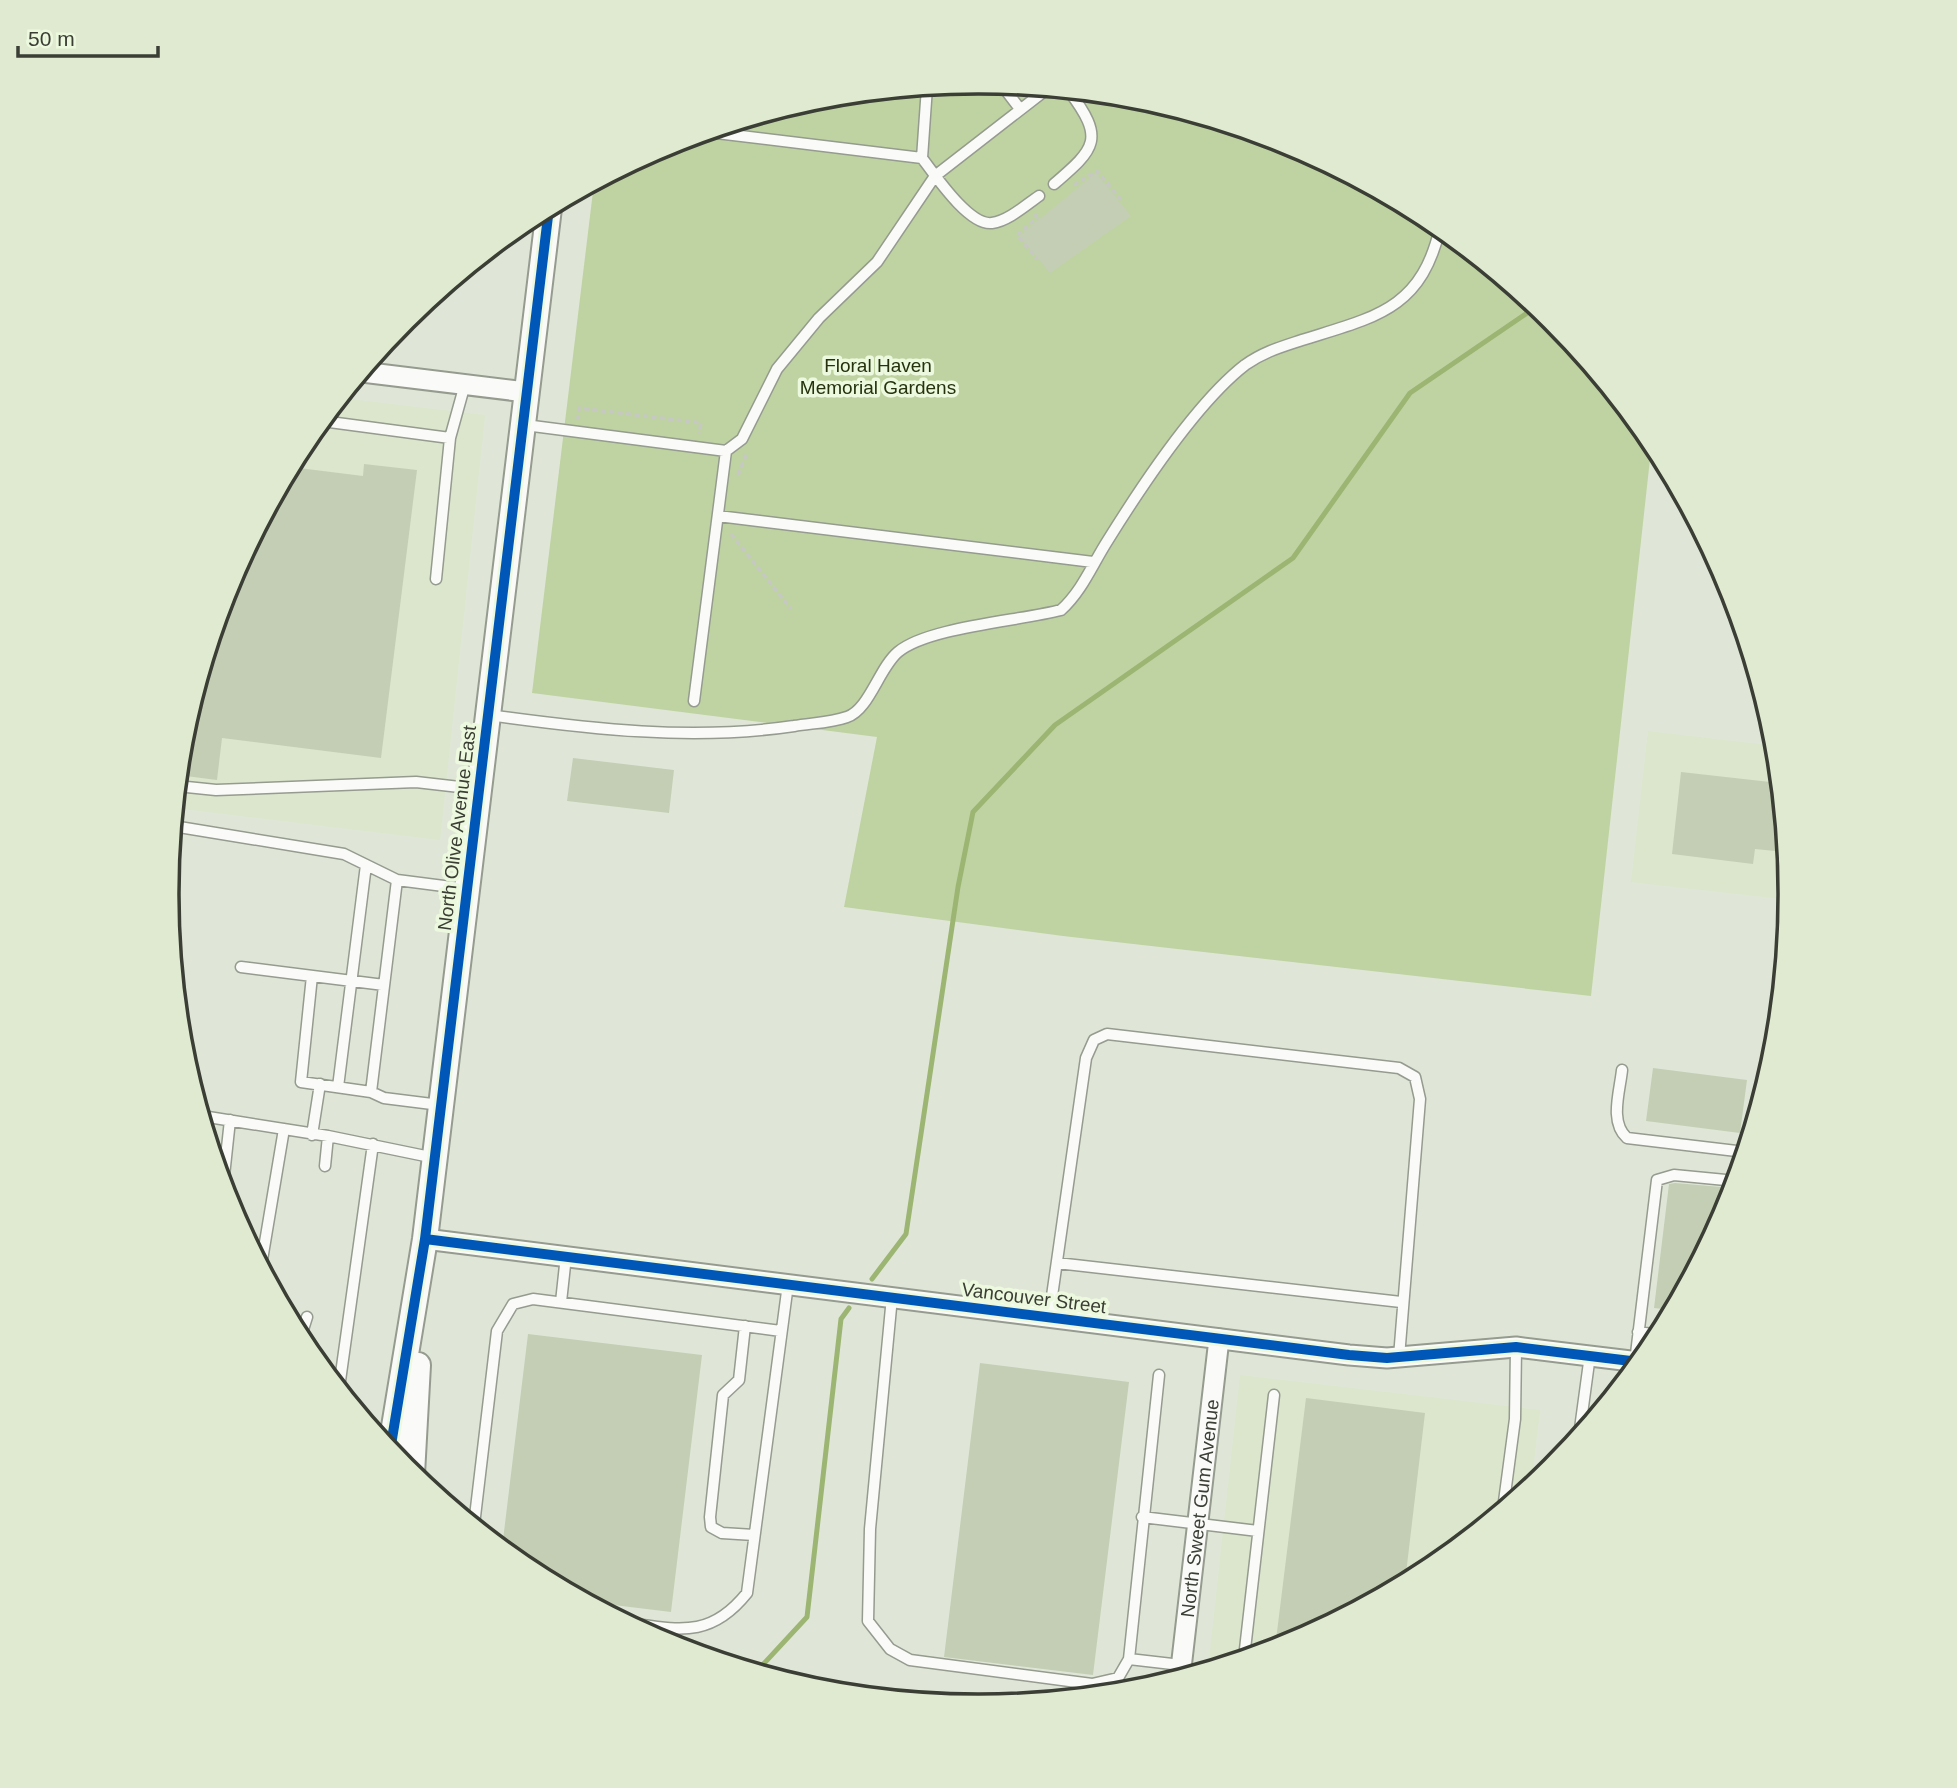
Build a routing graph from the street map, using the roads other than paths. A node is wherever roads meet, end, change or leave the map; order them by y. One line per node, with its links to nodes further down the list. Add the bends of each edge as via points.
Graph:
1 (1009, 95): 5 (lane)
2 (926, 96): 7 (lane)
3 (1037, 97): 5 (lane)
4 (1076, 100): 9 (lane, via 1086,114 1091,146 1087,156)
5 (1020, 109): 8 (lane)
6 (730, 135): 7 (lane)
7 (922, 158): 8 (lane)
8 (935, 176): 10 (lane, via 982,223 994,223); 19 (lane, via 877,262 819,318 777,369 742,439)
9 (1054, 184)
10 (1039, 196)
11 (547, 221): 15 (street, North Olive Avenue East)
12 (1437, 240): 21 (lane, via 1434,256 1416,287 1397,304 1261,353 1223,382 1136,496)
13 (372, 373): 14 (street)
14 (465, 384): 15 (street); 18 (lane)
15 (526, 392): 17 (street, North Olive Avenue East)
16 (333, 422): 18 (lane)
17 (522, 424): 19 (lane); 24 (street, North Olive Avenue East)
18 (450, 438): 22 (lane)
19 (726, 451): 20 (lane)
20 (718, 516): 21 (lane); 23 (lane)
21 (1093, 562): 24 (lane, via 1077,595 1061,610 924,637 897,652 862,708 849,717 752,732 683,732 580,727)
22 (436, 579)
23 (694, 701)
24 (489, 715): 26 (street, North Olive Avenue East)
25 (186, 787): 26 (lane, via 216,790 416,782)
26 (480, 789): 30 (street, North Olive Avenue East)
27 (182, 828): 28 (lane, via 344,854)
28 (366, 865): 29 (lane); 33 (lane)
29 (397, 880): 30 (lane); 34 (lane)
30 (468, 890): 39 (street, North Olive Avenue East)
31 (241, 967): 32 (lane)
32 (312, 976): 33 (lane); 36 (lane, via 301,1082)
33 (352, 982): 34 (lane); 37 (lane)
34 (384, 985): 38 (lane)
35 (1622, 1070): 46 (lane, via 1616,1120 1627,1138)
36 (320, 1084): 37 (lane); 43 (lane)
37 (338, 1087): 38 (lane)
38 (371, 1092): 39 (lane, via 384,1098)
39 (441, 1105): 47 (street, North Olive Avenue East)
40 (211, 1117): 41 (lane)
41 (230, 1120): 42 (lane); 48 (lane)
42 (284, 1129): 43 (lane); 52 (lane)
43 (312, 1135): 44 (lane)
44 (328, 1136): 45 (lane); 49 (lane)
45 (373, 1144): 47 (lane); 72 (lane)
46 (1736, 1151)
47 (435, 1158): 51 (street, North Olive Avenue East)
48 (225, 1162)
49 (325, 1166)
50 (1725, 1180): 64 (lane, via 1674,1175 1657,1180)
51 (425, 1238): 53 (street, Vancouver Street); 76 (street, North Olive Avenue East); 77 (street, North Olive Avenue East)
52 (263, 1252)
53 (566, 1256): 55 (street, Vancouver Street); 57 (lane)
54 (1056, 1263): 58 (lane); 58 (lane, via 1086,1058 1094,1040 1107,1034 1399,1068 1415,1077 1420,1099); 60 (lane)
55 (788, 1284): 56 (street, Vancouver Street); 63 (lane)
56 (892, 1297): 60 (street, Vancouver Street); 86 (lane, via 870,1529 868,1621 890,1649 910,1660 939,1665 1092,1685 1118,1678)
57 (561, 1302): 62 (lane); 79 (lane, via 533,1298 513,1304 497,1331)
58 (1401, 1302): 70 (lane)
59 (307, 1317): 61 (lane)
60 (1049, 1317): 66 (street, Vancouver Street)
61 (305, 1324)
62 (745, 1326): 63 (lane); 83 (lane, via 739,1380 723,1395 710,1517 711,1527 722,1532)
63 (782, 1331): 83 (lane)
64 (1638, 1332): 65 (lane); 67 (lane)
65 (1646, 1333)
66 (1219, 1339): 70 (street, Vancouver Street); 81 (street, North Sweet Gum Avenue)
67 (1638, 1346)
68 (1516, 1347): 69 (street, Vancouver Street); 70 (street, Vancouver Street); 78 (lane, via 1515,1419)
69 (1590, 1356): 71 (street, Vancouver Street); 75 (lane)
70 (1399, 1357)
71 (1627, 1361)
72 (341, 1376)
73 (1159, 1376): 80 (lane)
74 (1274, 1395): 82 (lane)
75 (1581, 1419)
76 (392, 1437)
77 (413, 1459)
78 (1505, 1496)
79 (475, 1515)
80 (1142, 1517): 81 (lane); 86 (lane)
81 (1197, 1525): 82 (lane); 87 (street, North Sweet Gum Avenue)
82 (1258, 1531): 85 (lane)
83 (754, 1535): 84 (lane, via 747,1592 734,1609 711,1625)
84 (658, 1626)
85 (1245, 1647)
86 (1129, 1659): 88 (lane)
87 (1181, 1667)
88 (1172, 1669)

